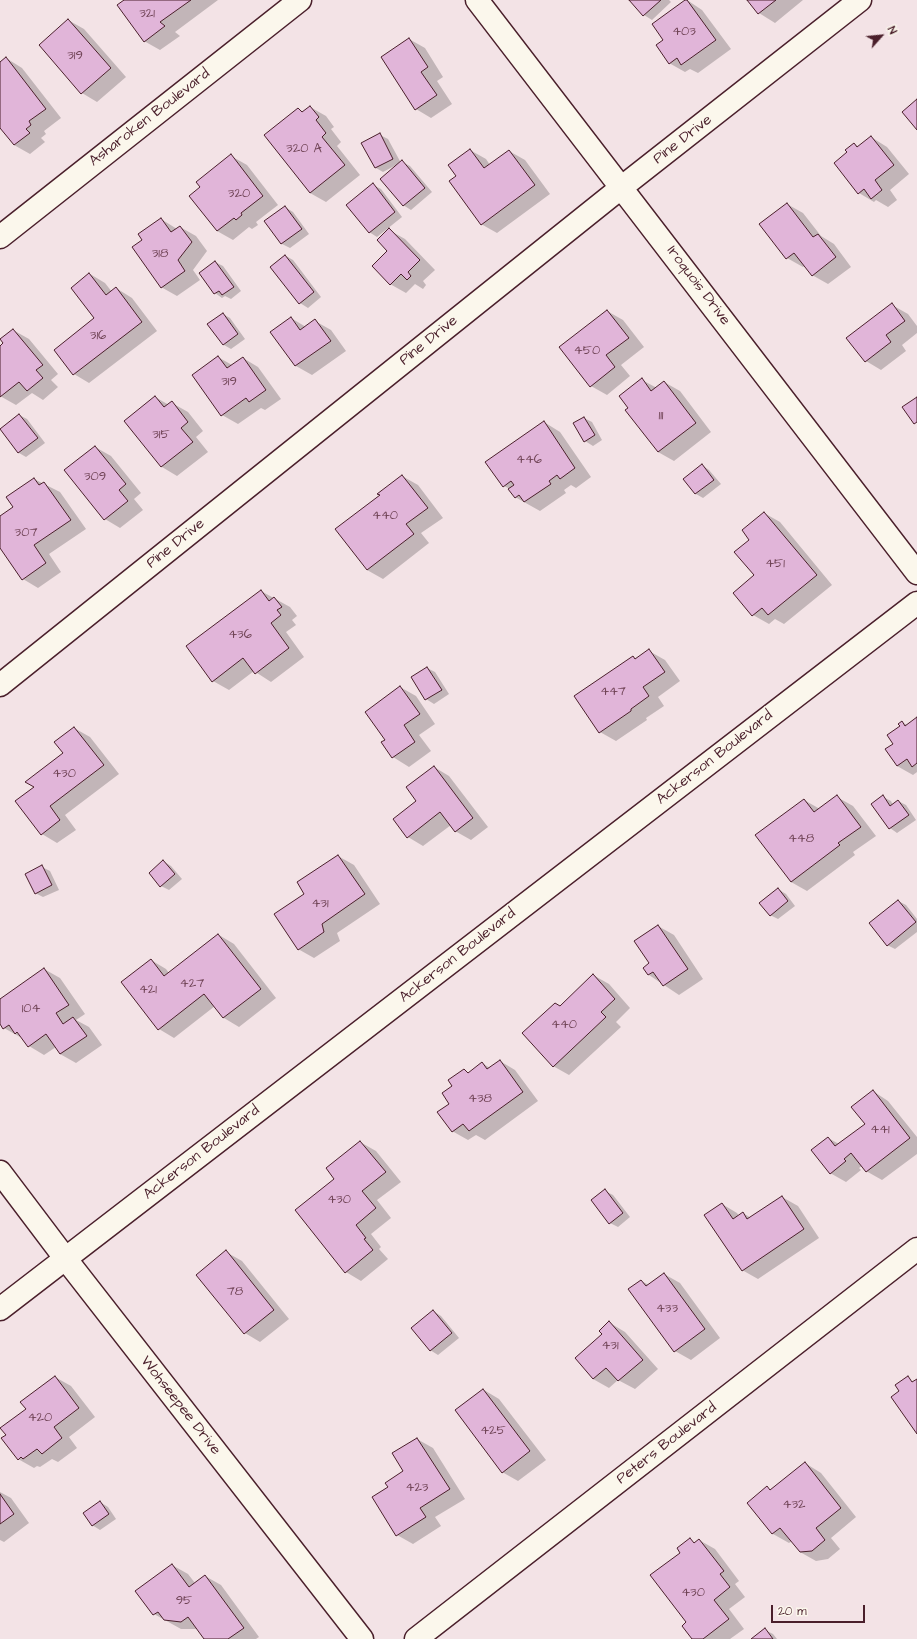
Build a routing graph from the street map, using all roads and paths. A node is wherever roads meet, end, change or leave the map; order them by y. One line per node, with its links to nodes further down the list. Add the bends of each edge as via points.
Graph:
1 (300, 0): 5 (street, Asharoken Boulevard)
2 (477, 0): 4 (street, Iroquois Drive)
3 (860, 0): 4 (street, Pine Drive)
4 (622, 187): 6 (street, Iroquois Drive); 8 (street, Pine Drive)
5 (0, 237)
6 (917, 573)
7 (917, 603): 11 (street, Ackerson Boulevard)
8 (0, 685)
9 (0, 1172): 11 (street, Wohseepee Drive)
10 (917, 1249): 14 (street, Peters Boulevard)
11 (65, 1258): 12 (street, Ackerson Boulevard); 13 (street, Wohseepee Drive)
12 (0, 1309)
13 (362, 1639)
14 (416, 1639)

